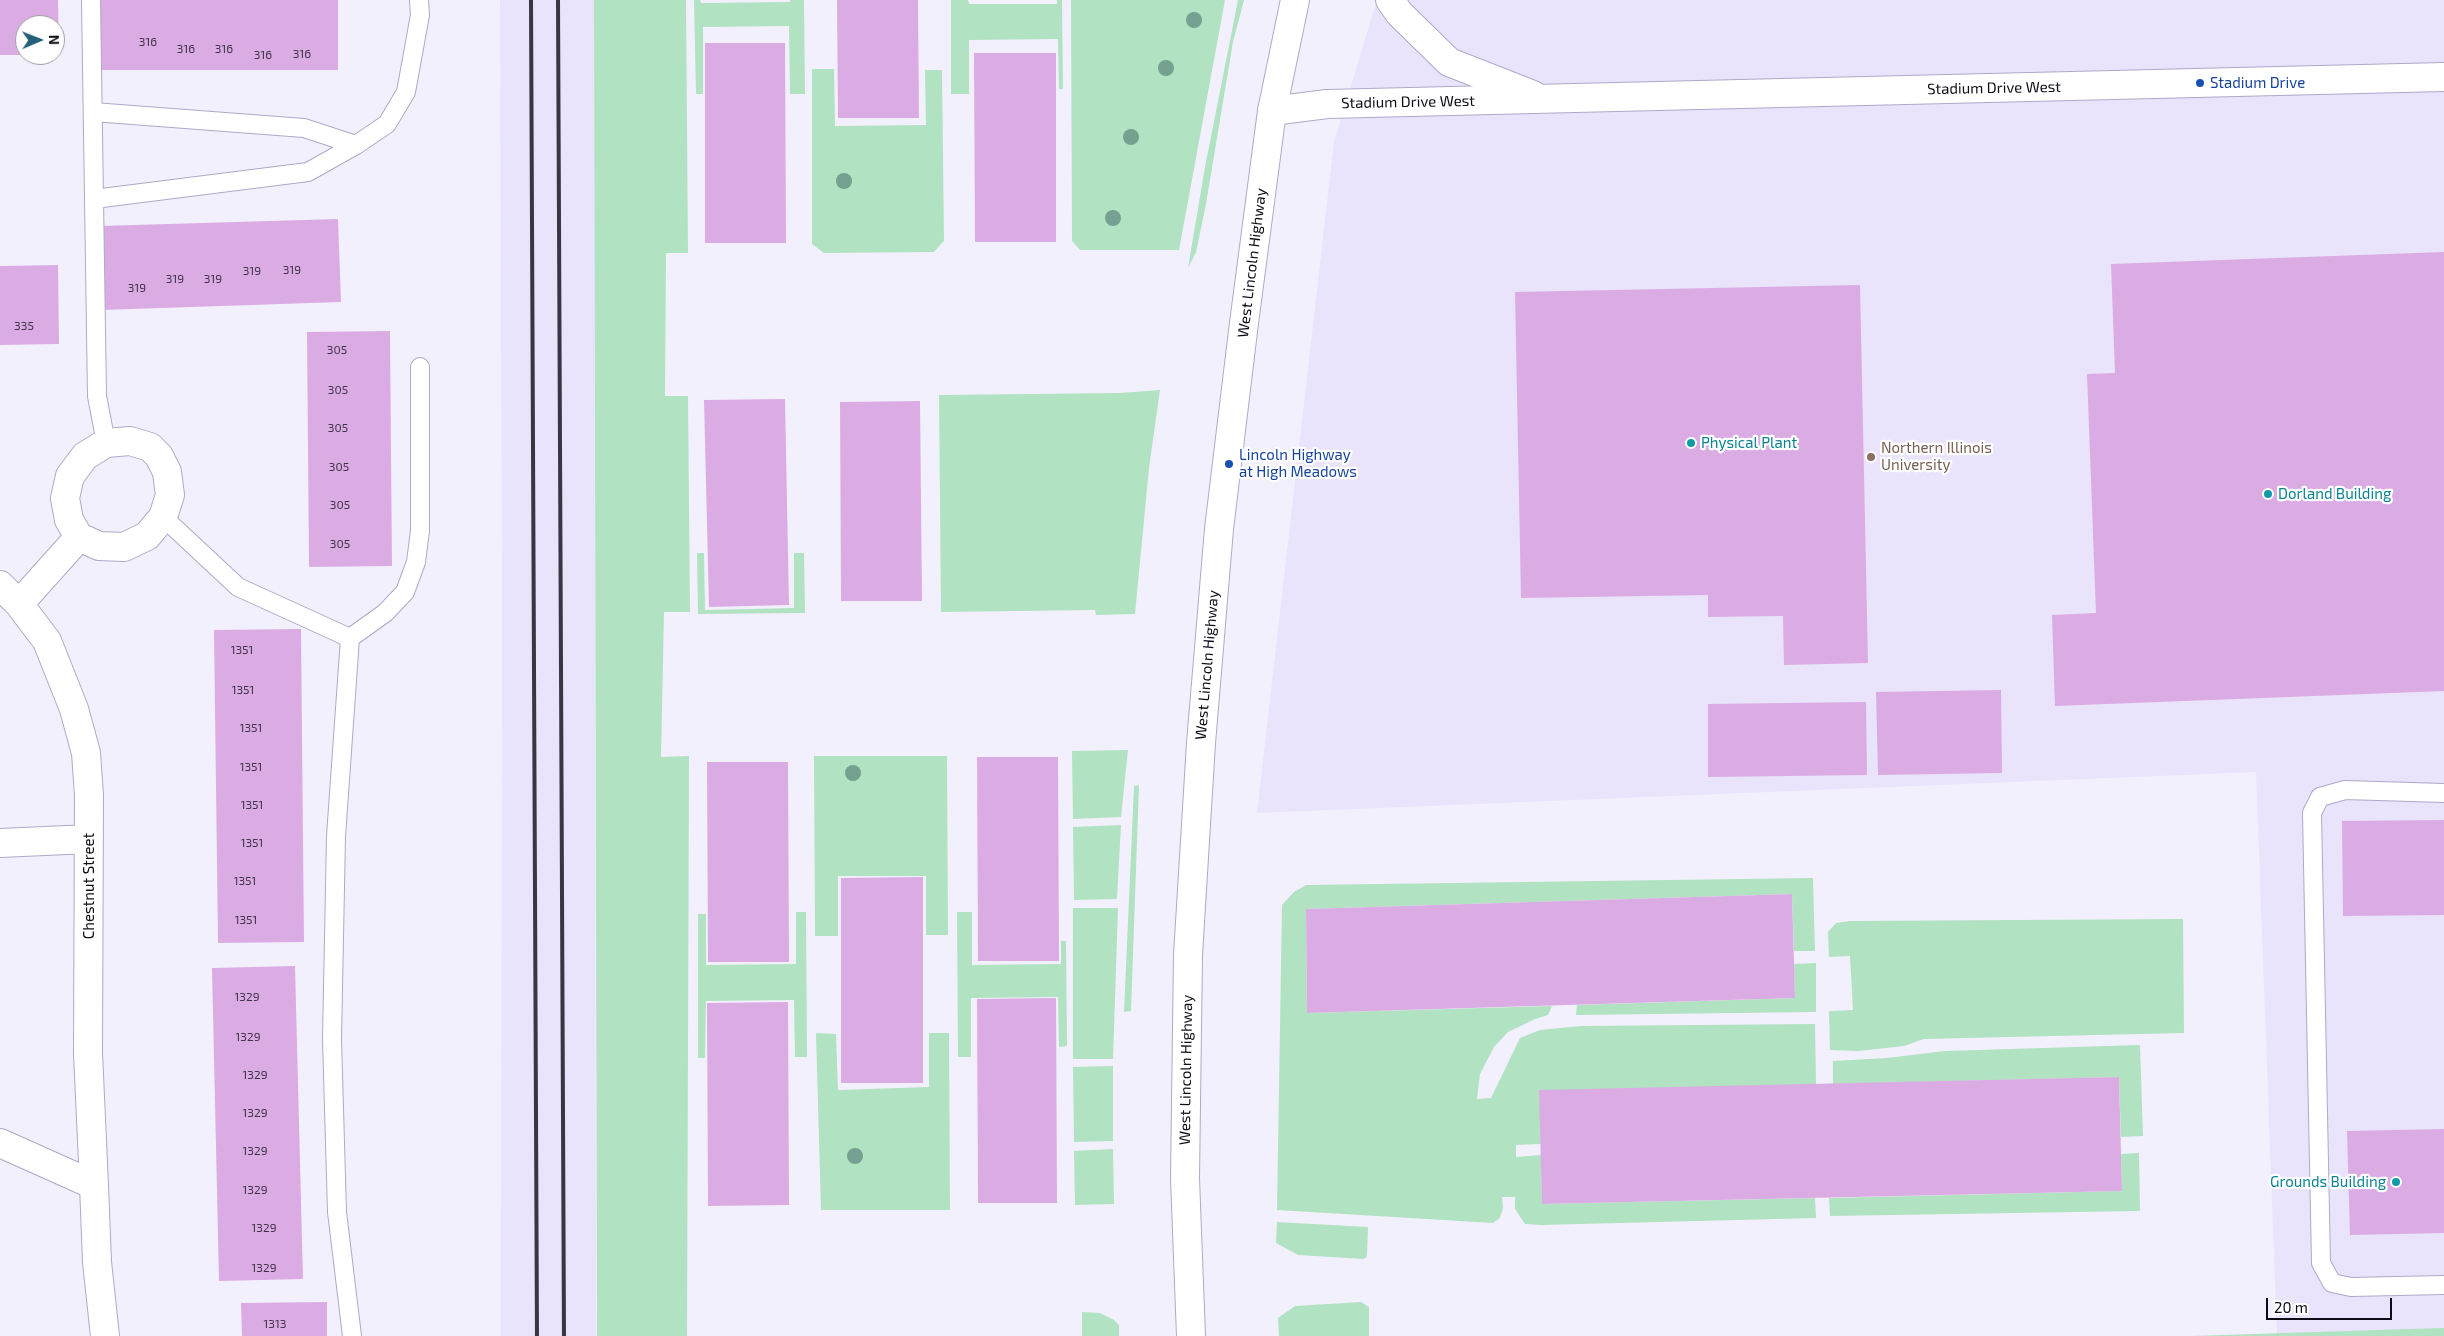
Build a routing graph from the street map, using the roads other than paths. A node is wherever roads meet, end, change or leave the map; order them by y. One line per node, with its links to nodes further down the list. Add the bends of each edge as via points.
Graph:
1 (91, 0): 8 (lane)
2 (420, 0): 9 (lane, via 406,92 388,124)
3 (1296, 0): 7 (street, West Lincoln Highway)
4 (1390, 0): 6 (street, Stadium Drive West, via 1449,62)
5 (2444, 77): 6 (street, Stadium Drive West)
6 (1544, 99): 7 (street, Stadium Drive West, via 1327,104)
7 (1272, 111): 25 (street, West Lincoln Highway, via 1219,529 1201,743 1188,955 1185,1169)
8 (93, 112): 9 (lane, via 304,128); 10 (lane)
9 (356, 145): 10 (lane, via 308,172)
10 (94, 199): 12 (lane, via 97,396)
11 (420, 367): 16 (lane, via 420,531 416,562 405,592 385,613)
12 (106, 443): 13 (street, via 130,441 150,447 159,456 167,472 170,495); 14 (street, via 85,456 70,476 65,498 69,520)
13 (163, 517): 14 (street, via 148,536 124,547 99,546); 16 (lane, via 238,587)
14 (79, 537): 15 (street)
15 (9, 594): 18 (street, Chestnut Street, via 47,641 74,709 86,753)
16 (350, 638): 24 (lane, via 336,836 332,1039 337,1212)
17 (2444, 793): 22 (lane, via 2345,790 2320,797 2312,813 2322,1263 2332,1283 2351,1287)
18 (89, 839): 19 (street); 21 (street, Chestnut Street, via 88,1053)
19 (0, 843)
20 (0, 1143): 21 (street)
21 (94, 1186): 23 (street, Chestnut Street, via 97,1262)
22 (2444, 1285)
23 (105, 1336)
24 (352, 1336)
25 (1191, 1336)

